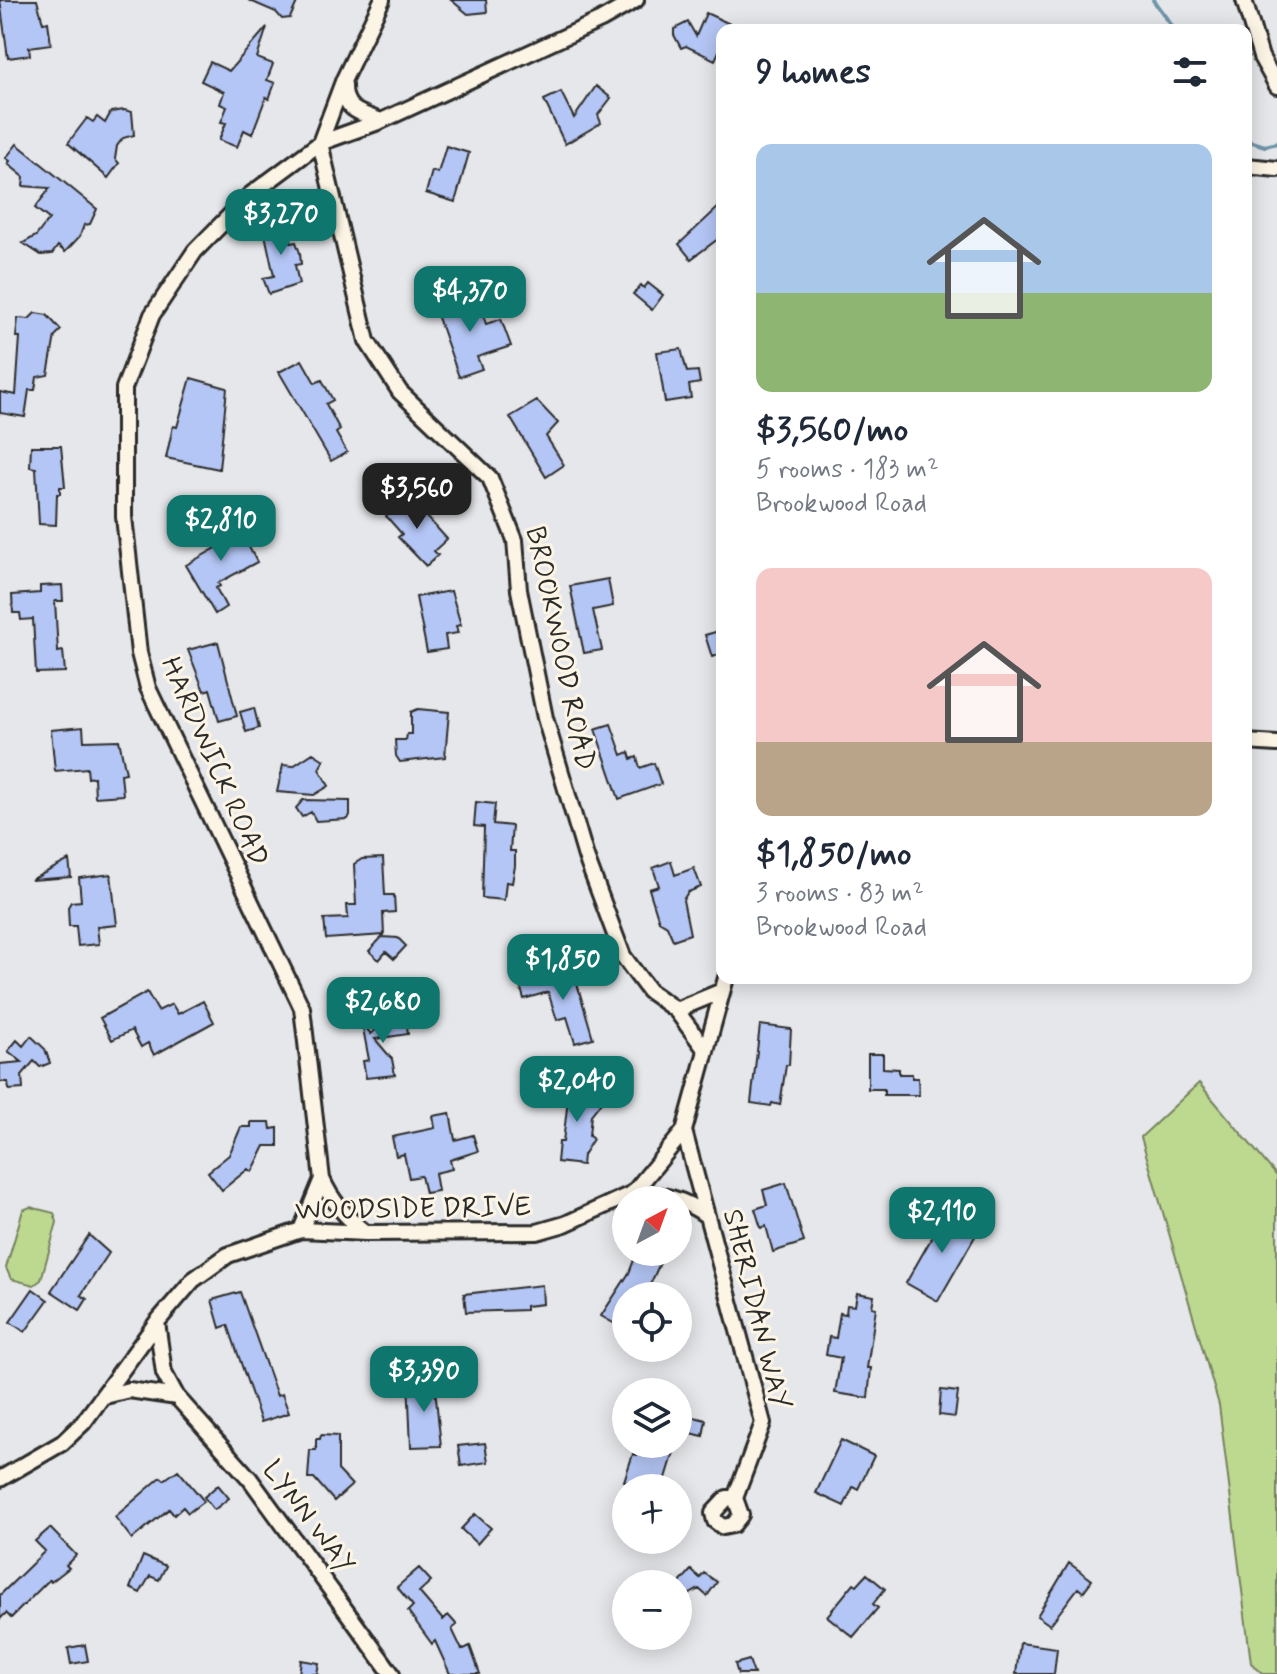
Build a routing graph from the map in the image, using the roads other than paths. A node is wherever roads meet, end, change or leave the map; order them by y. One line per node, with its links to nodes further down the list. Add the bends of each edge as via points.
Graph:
1 (382, 0): 6 (street)
2 (636, 0): 8 (street, HARDWICK ROAD)
3 (1244, 0): 4 (street)
4 (1251, 24)
5 (1252, 27): 7 (street)
6 (344, 79): 8 (street, via 343,99 352,111); 9 (street)
7 (1277, 86)
8 (381, 121): 9 (street, HARDWICK ROAD)
9 (320, 143): 15 (street, BROOKWOOD ROAD, via 367,341 400,392 490,478 515,540 519,590 545,718 586,857 623,956 649,991); 18 (street, HARDWICK ROAD, via 250,195 195,251 152,315 124,388 124,517 139,653 148,688 302,1008)
10 (1252, 167): 11 (street)
11 (1277, 169)
12 (1252, 742): 13 (street)
13 (1277, 744)
14 (724, 984): 15 (street); 16 (street, WOODSIDE DRIVE)
15 (676, 1010): 16 (street, BROOKWOOD ROAD)
16 (705, 1049): 17 (street, WOODSIDE DRIVE)
17 (684, 1131): 19 (street, WOODSIDE DRIVE); 22 (street, SHERIDAN WAY)
18 (322, 1179): 23 (street, HARDWICK ROAD); 24 (street, via 347,1219)
19 (639, 1186)
20 (612, 1203): 24 (street, WOODSIDE DRIVE, via 537,1232)
21 (692, 1205): 22 (street)
22 (707, 1216): 29 (street, SHERIDAN WAY, via 763,1423)
23 (301, 1230): 24 (street, WOODSIDE DRIVE); 25 (street, WOODSIDE DRIVE, via 228,1255 193,1280)
24 (366, 1233)
25 (157, 1322): 26 (street, WOODSIDE DRIVE); 27 (street, LYNN WAY, via 164,1373)
26 (105, 1396): 27 (street, via 129,1390); 28 (street, WOODSIDE DRIVE, via 62,1443)
27 (177, 1397): 30 (street, LYNN WAY, via 250,1479)
28 (0, 1479)
29 (735, 1498)
30 (392, 1674)

